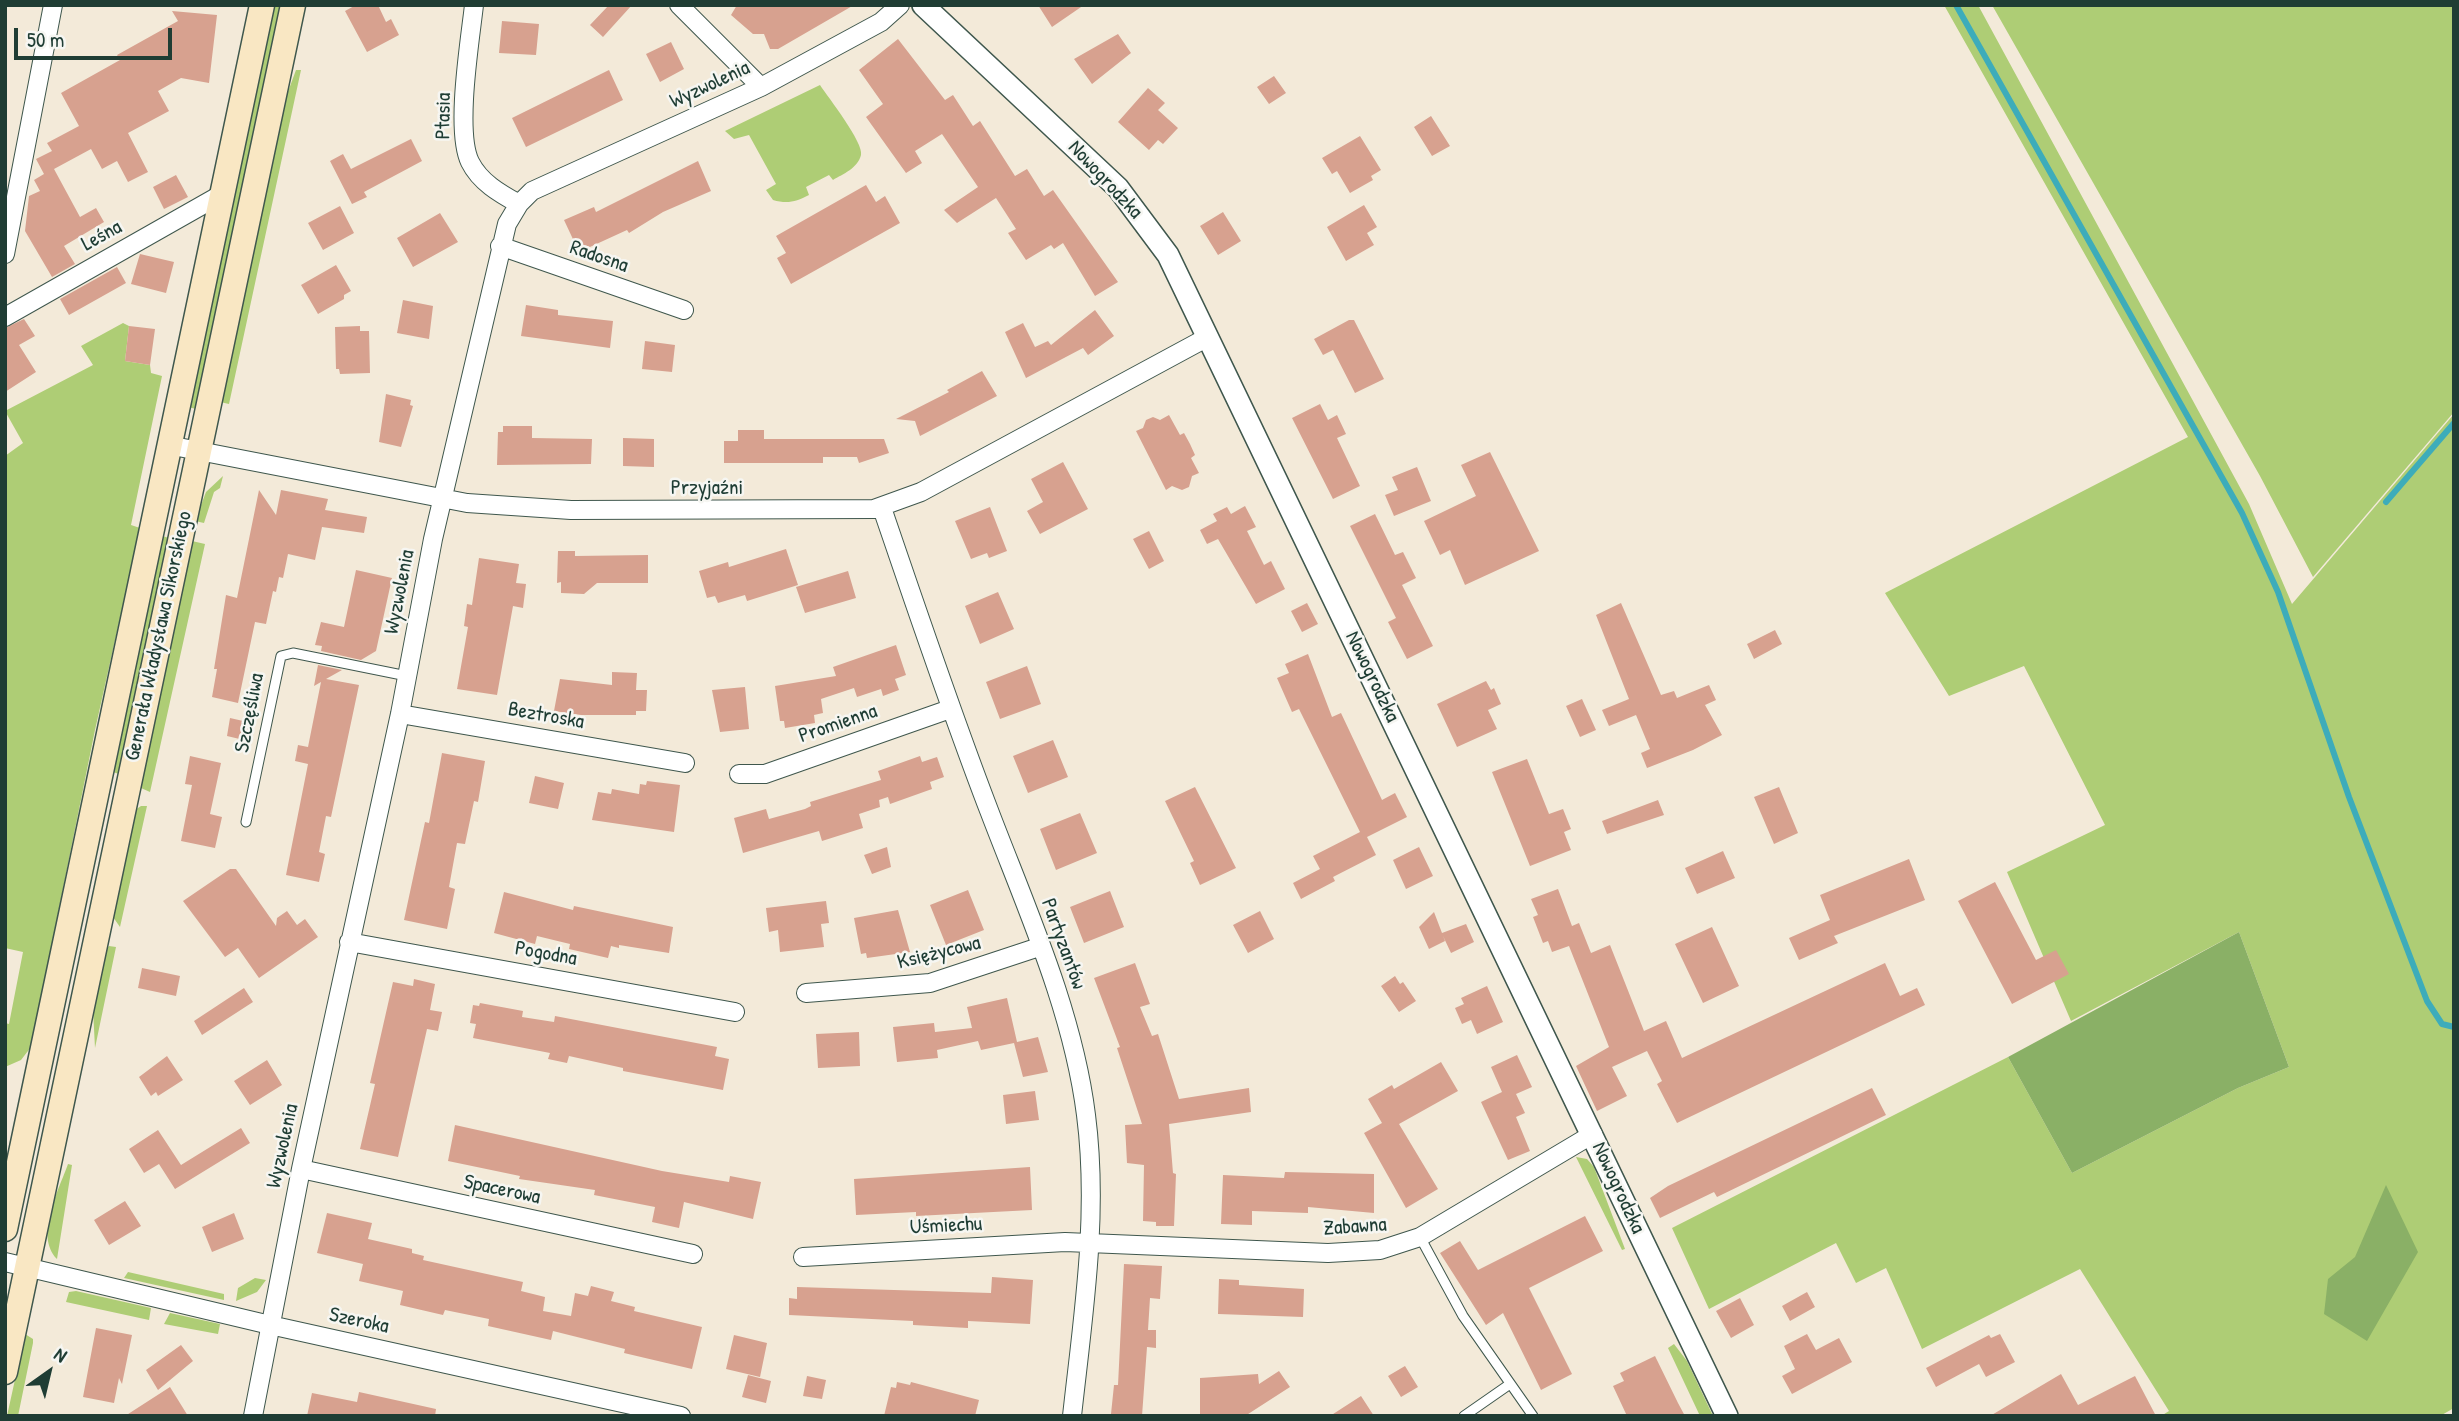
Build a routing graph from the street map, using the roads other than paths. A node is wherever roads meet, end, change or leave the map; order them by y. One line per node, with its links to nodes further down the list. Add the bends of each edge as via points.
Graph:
1 (53, 5): 12 (street)
2 (262, 5): 9 (main road, Generała Władysława Sikorskiego)
3 (293, 5): 17 (main road, Generała Władysława Sikorskiego)
4 (474, 5): 10 (street, Ptasia, via 463,130 467,154 484,181)
5 (678, 5): 8 (street)
6 (900, 5): 8 (street, Wyzwolenia, via 881,22)
7 (923, 5): 15 (street, Nowogrodzka, via 1118,188 1168,255)
8 (761, 87): 10 (street, Wyzwolenia, via 548,183)
9 (222, 194): 14 (street, Leśna); 16 (main road, Generała Władysława Sikorskiego)
10 (519, 204): 11 (street, Wyzwolenia)
11 (500, 246): 13 (street, Radosna); 18 (street, Wyzwolenia)
12 (5, 254)
13 (684, 310)
14 (5, 317)
15 (1208, 337): 19 (street, Przyjaźni, via 921,492); 31 (street, Nowogrodzka)
16 (168, 445): 17 (street, Przyjaźni); 30 (main road, Generała Władysława Sikorskiego)
17 (199, 452): 18 (street, Przyjaźni); 30 (main road, Generała Władysława Sikorskiego)
18 (443, 500): 19 (street, Przyjaźni, via 571,510); 20 (street, Wyzwolenia)
19 (882, 508): 21 (street, Partyzantów)
20 (407, 676): 22 (street, Wyzwolenia); 25 (lane, Szczęśliwa, via 293,653 281,656)
21 (950, 709): 24 (street, Promienna, via 765,774); 27 (street, Partyzantów)
22 (400, 714): 23 (street, Beztroska); 26 (street, Wyzwolenia)
23 (685, 763)
24 (739, 774)
25 (246, 822)
26 (349, 942): 29 (street, Pogodna); 32 (street, Wyzwolenia)
27 (1039, 947): 28 (street, Księżycowa, via 930,983); 35 (street, Partyzantów, via 1069,1029 1082,1086 1089,1142)
28 (806, 993)
29 (735, 1012)
30 (44, 1089): 33 (main road, Generała Władysława Sikorskiego); 38 (main road, Generała Władysława Sikorskiego)
31 (1592, 1135): 34 (street, Zabawna); 47 (street, Nowogrodzka)
32 (301, 1169): 36 (street, Spacerowa); 39 (street, Wyzwolenia)
33 (5, 1229)
34 (1420, 1237): 35 (street, Zabawna, via 1391,1248 1358,1252); 41 (lane, via 1463,1316)
35 (1091, 1244): 37 (street, Uśmiechu); 44 (street, Partyzantów)
36 (693, 1255)
37 (803, 1257)
38 (16, 1265): 39 (street, Szeroka); 40 (main road, Generała Władysława Sikorskiego)
39 (270, 1325): 42 (street, Wyzwolenia); 43 (street, Szeroka)
40 (5, 1372)
41 (1510, 1384): 45 (lane); 46 (lane)
42 (253, 1416)
43 (681, 1416)
44 (1072, 1416)
45 (1464, 1416)
46 (1533, 1416)
47 (1727, 1416)

